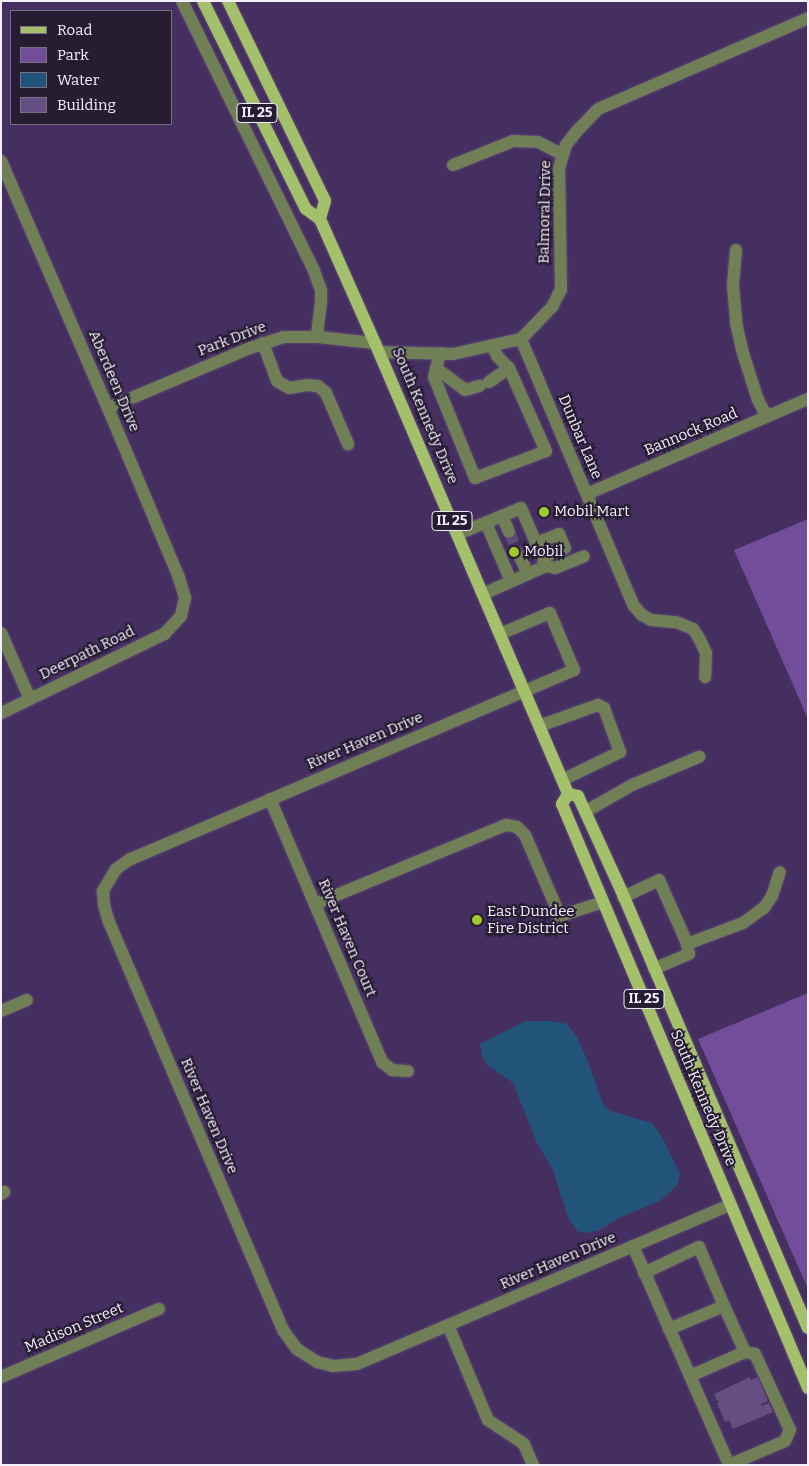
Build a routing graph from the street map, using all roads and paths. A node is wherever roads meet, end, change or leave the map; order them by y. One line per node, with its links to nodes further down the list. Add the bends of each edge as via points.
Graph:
1 (182, 1): 10 (street, via 314,271 321,290)
2 (203, 1): 8 (main road, South Kennedy Drive / IL 25, via 306,209)
3 (228, 1): 8 (main road, South Kennedy Drive / IL 25, via 325,202)
4 (808, 18): 5 (street, Balmoral Drive, via 598,109)
5 (562, 154): 7 (street, via 538,142 513,141); 11 (street, Balmoral Drive, via 559,168 561,289 552,307)
6 (1, 161): 19 (street, Aberdeen Drive)
7 (453, 165)
8 (320, 218): 14 (main road, South Kennedy Drive / IL 25)
9 (736, 250): 20 (street, via 733,285 736,323 744,358)
10 (317, 337): 12 (street, Park Drive, via 283,337); 14 (street, Park Drive)
11 (521, 340): 13 (street); 22 (street, Dunbar Lane)
12 (263, 343): 19 (street, Park Drive); 21 (street, via 277,381 289,388 318,386 326,392)
13 (492, 346): 15 (street); 16 (street)
14 (377, 347): 15 (street); 26 (main road, South Kennedy Drive / IL 25)
15 (440, 354): 17 (street)
16 (509, 368): 17 (street, via 484,384 465,390); 17 (street, via 546,451 475,478)
17 (435, 373)
18 (808, 400): 20 (street, Bannock Road)
19 (108, 408): 34 (street, Aberdeen Drive, via 183,588)
20 (767, 417): 22 (street, Bannock Road)
21 (348, 444)
22 (587, 494): 37 (street, Dunbar Lane, via 634,606 651,620 676,622 692,629 706,653)
23 (502, 516): 24 (street); 25 (street); 27 (street, via 521,508)
24 (486, 523): 26 (street); 32 (street)
25 (509, 532)
26 (458, 534): 33 (main road, South Kennedy Drive / IL 25)
27 (536, 543): 30 (street); 30 (street, via 559,534 565,548)
28 (584, 556): 30 (street, via 555,568)
29 (520, 558): 31 (street)
30 (544, 562): 31 (street)
31 (528, 574): 32 (street)
32 (511, 582): 33 (street)
33 (483, 594): 36 (main road, South Kennedy Drive / IL 25)
34 (180, 616): 39 (street, Deerpath Road, via 160,636)
35 (1, 633): 39 (street)
36 (500, 634): 38 (main road, South Kennedy Drive / IL 25); 38 (street, River Haven Drive, via 550,613 574,670)
37 (705, 677)
38 (524, 690): 41 (main road, South Kennedy Drive / IL 25); 45 (street, River Haven Drive)
39 (30, 699): 40 (street, Deerpath Road)
40 (1, 713)
41 (539, 726): 43 (main road, South Kennedy Drive / IL 25); 43 (street, via 598,705 604,708 620,752)
42 (699, 757): 46 (street, via 632,785)
43 (562, 780): 44 (main road, South Kennedy Drive / IL 25)
44 (568, 794): 46 (main road, South Kennedy Drive / IL 25, via 578,796); 49 (main road, South Kennedy Drive / IL 25, via 562,804)
45 (270, 799): 50 (street, River Haven Court); 61 (street, River Haven Drive, via 123,864 105,887 105,910 288,1340 317,1362 345,1366 358,1364)
46 (585, 812): 48 (main road, South Kennedy Drive / IL 25)
47 (780, 872): 51 (street, via 764,908 742,923)
48 (623, 897): 51 (street, via 659,880); 52 (main road, South Kennedy Drive / IL 25)
49 (603, 902): 50 (street, via 560,916 525,835 517,827 506,825); 56 (main road, South Kennedy Drive / IL 25)
50 (315, 904): 55 (street, River Haven Court, via 382,1062 392,1070)
51 (687, 944): 52 (street, via 689,954)
52 (654, 969): 62 (main road, South Kennedy Drive / IL 25)
53 (27, 1000): 54 (street)
54 (1, 1010)
55 (408, 1071)
56 (730, 1205): 57 (street, River Haven Drive); 67 (main road, South Kennedy Drive / IL 25)
57 (633, 1246): 58 (street); 61 (street, River Haven Drive)
58 (644, 1272): 59 (street, via 699,1247); 63 (street)
59 (724, 1306): 63 (street); 64 (street)
60 (159, 1308): 66 (street, Madison Street)
61 (448, 1325): 68 (street, via 488,1420 524,1444)
62 (808, 1328)
63 (670, 1329): 65 (street)
64 (745, 1352): 65 (street); 69 (street, via 755,1354 790,1430 785,1441)
65 (690, 1376): 69 (street)
66 (1, 1377)
67 (808, 1388)
68 (533, 1465)
69 (729, 1465)

